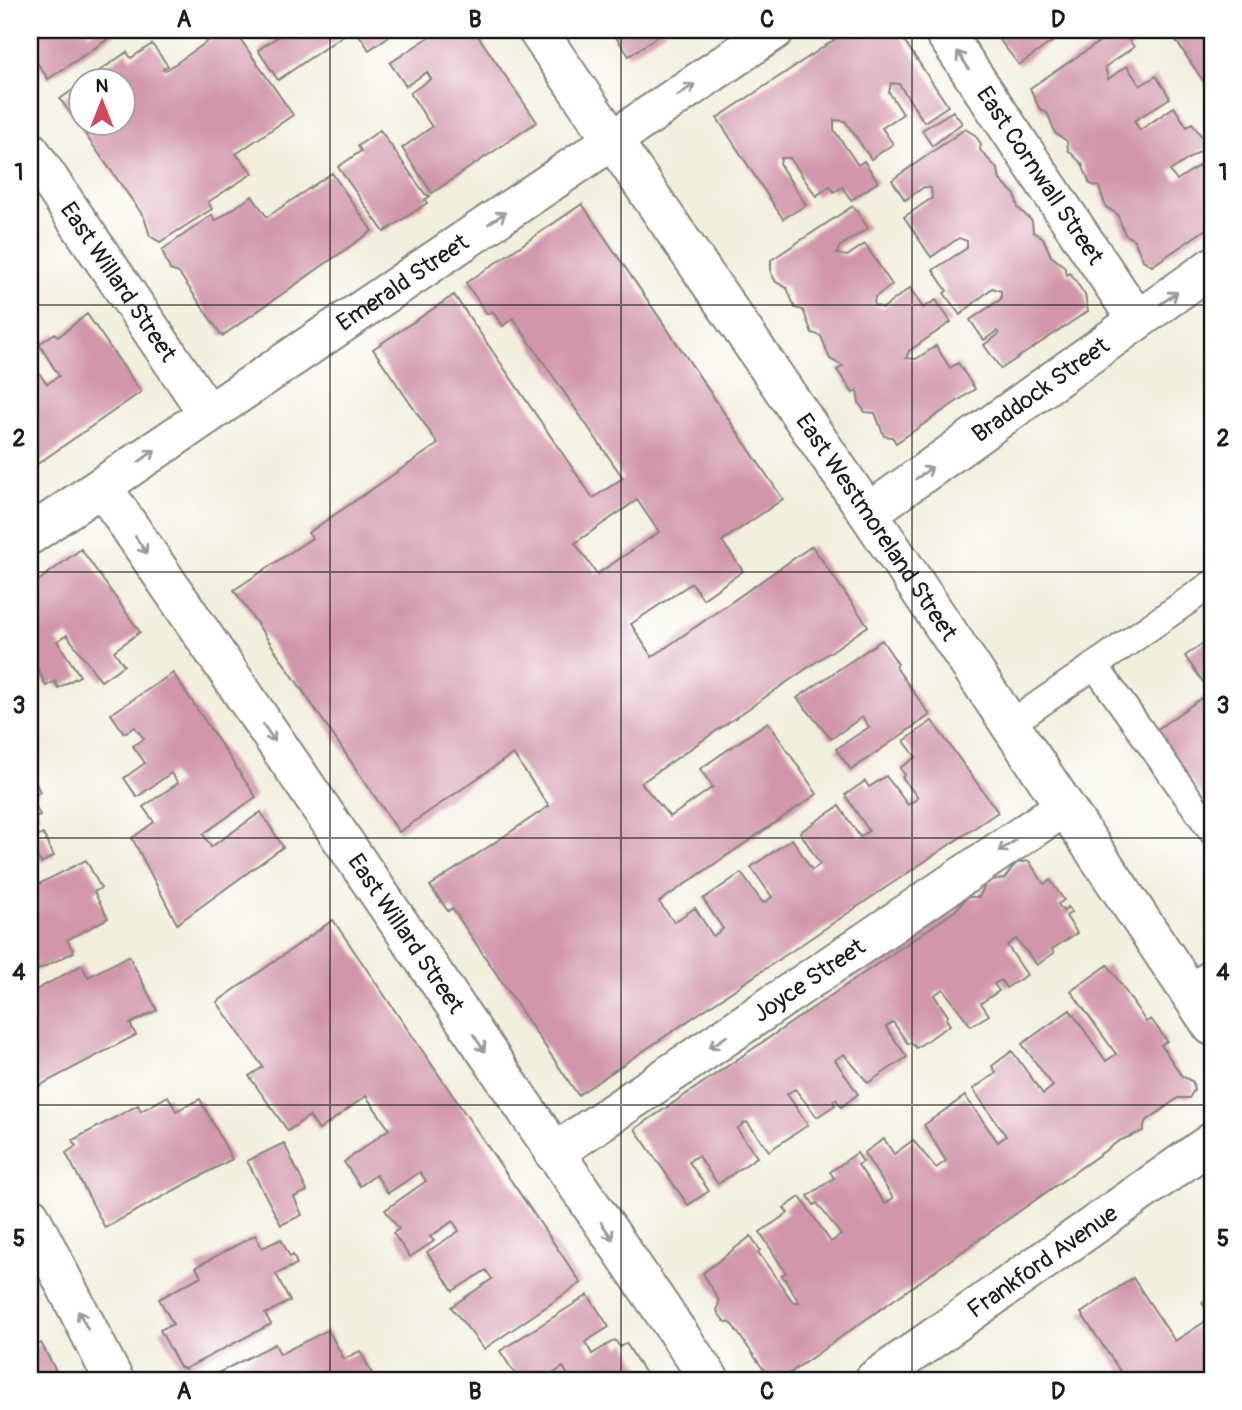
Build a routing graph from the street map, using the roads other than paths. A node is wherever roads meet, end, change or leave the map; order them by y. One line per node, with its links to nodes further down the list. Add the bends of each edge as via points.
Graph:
1 (537, 30): 4 (street, East Westmoreland Street)
2 (775, 30): 4 (street, Emerald Street, one-way to 2)
3 (943, 30): 7 (street, East Cornwall Street, one-way to 3)
4 (613, 140): 8 (street, Emerald Street, one-way to 4); 10 (street, East Westmoreland Street)
5 (30, 151): 8 (street, East Willard Street)
6 (1212, 267): 7 (street, Braddock Street, one-way to 6)
7 (1137, 320): 10 (street, Braddock Street, one-way to 7)
8 (207, 412): 9 (street, Emerald Street, one-way to 8)
9 (103, 488): 11 (street, Emerald Street); 20 (street, East Willard Street, one-way to 20)
10 (868, 513): 14 (street, East Westmoreland Street)
11 (30, 536)
12 (1212, 584): 13 (lane)
13 (1095, 666): 14 (lane); 16 (lane)
14 (1009, 725): 15 (street, East Westmoreland Street)
15 (1064, 807): 17 (street, East Westmoreland Street); 20 (street, Joyce Street, one-way to 20)
16 (1212, 831)
17 (1200, 981): 18 (street, East Westmoreland Street)
18 (1212, 1026)
19 (1212, 1142): 24 (street, Frankford Avenue)
20 (554, 1153): 23 (street, East Willard Street, one-way to 23)
21 (30, 1216): 22 (street, one-way to 21)
22 (114, 1380)
23 (710, 1380)
24 (874, 1380)

